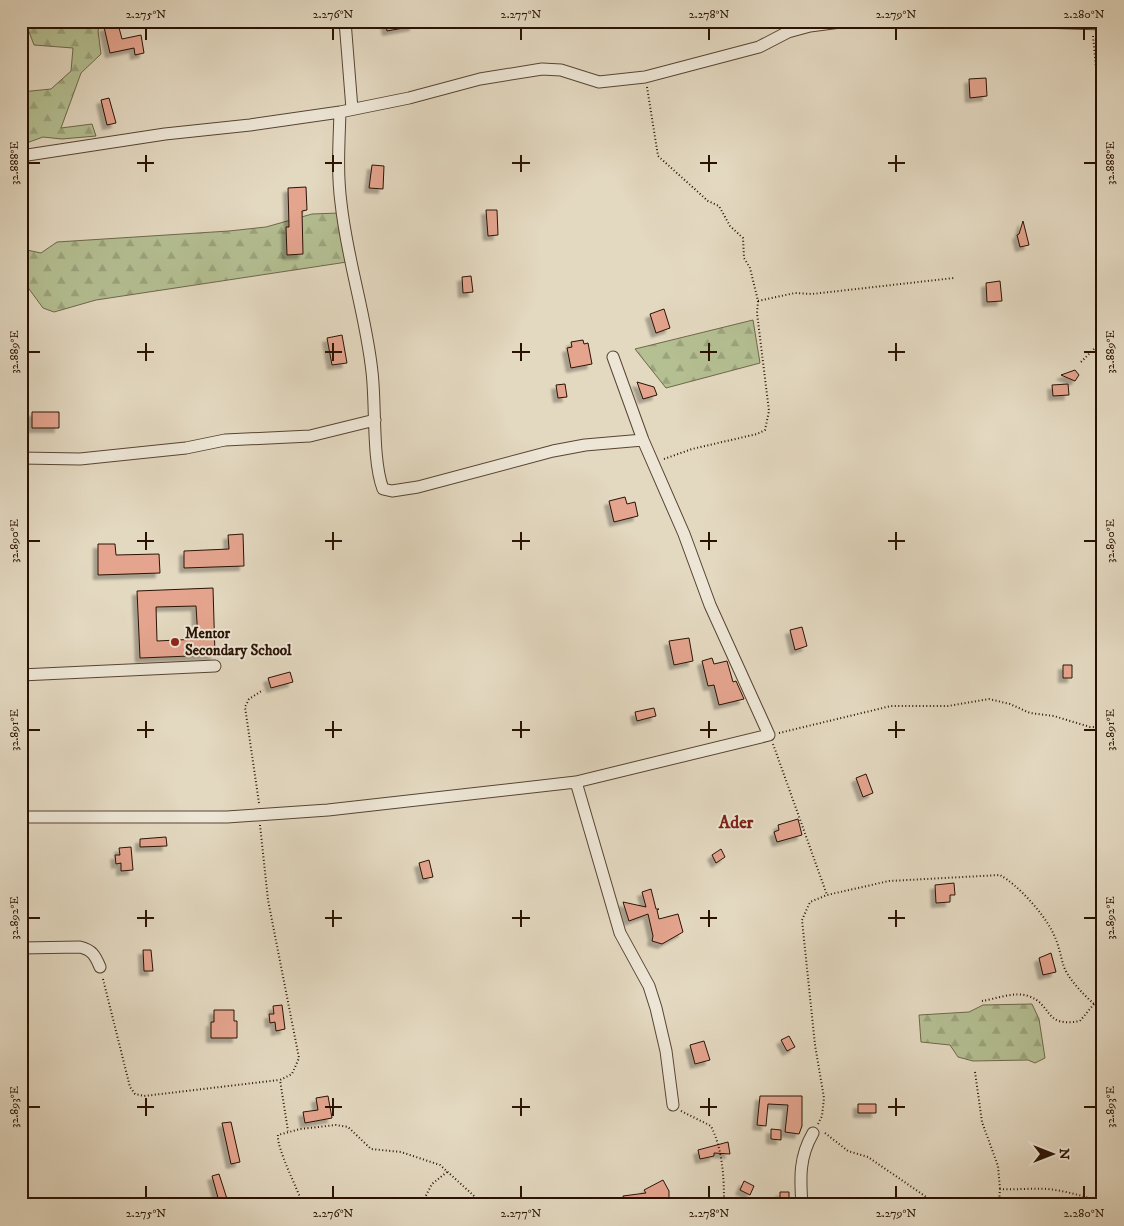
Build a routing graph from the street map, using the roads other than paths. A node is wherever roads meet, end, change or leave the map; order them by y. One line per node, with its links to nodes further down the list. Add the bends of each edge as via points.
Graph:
1 (345, 21): 5 (street)
2 (848, 21): 5 (street, via 788,32 760,47 645,77 599,82 561,70 542,69 480,79)
3 (1005, 21): 4 (street)
4 (1097, 23)
5 (352, 109): 6 (street)
6 (340, 112): 7 (street, via 139,137); 9 (street, via 338,173 341,205 371,362)
7 (21, 156)
8 (613, 357): 10 (street)
9 (375, 420): 10 (street, via 380,482 386,490 418,487 584,445); 11 (street, via 310,436 225,440 186,448 80,460)
10 (642, 440): 14 (street, via 684,534 710,605 769,734)
11 (21, 458)
12 (215, 666): 13 (street)
13 (21, 675)
14 (576, 782): 15 (street, via 260,816); 18 (street, via 620,934 649,986 656,1008)
15 (21, 817)
16 (21, 948): 17 (street, via 80,947 94,954)
17 (100, 966)
18 (673, 1104)
19 (813, 1133): 20 (street, via 804,1148 800,1168)
20 (802, 1205)

